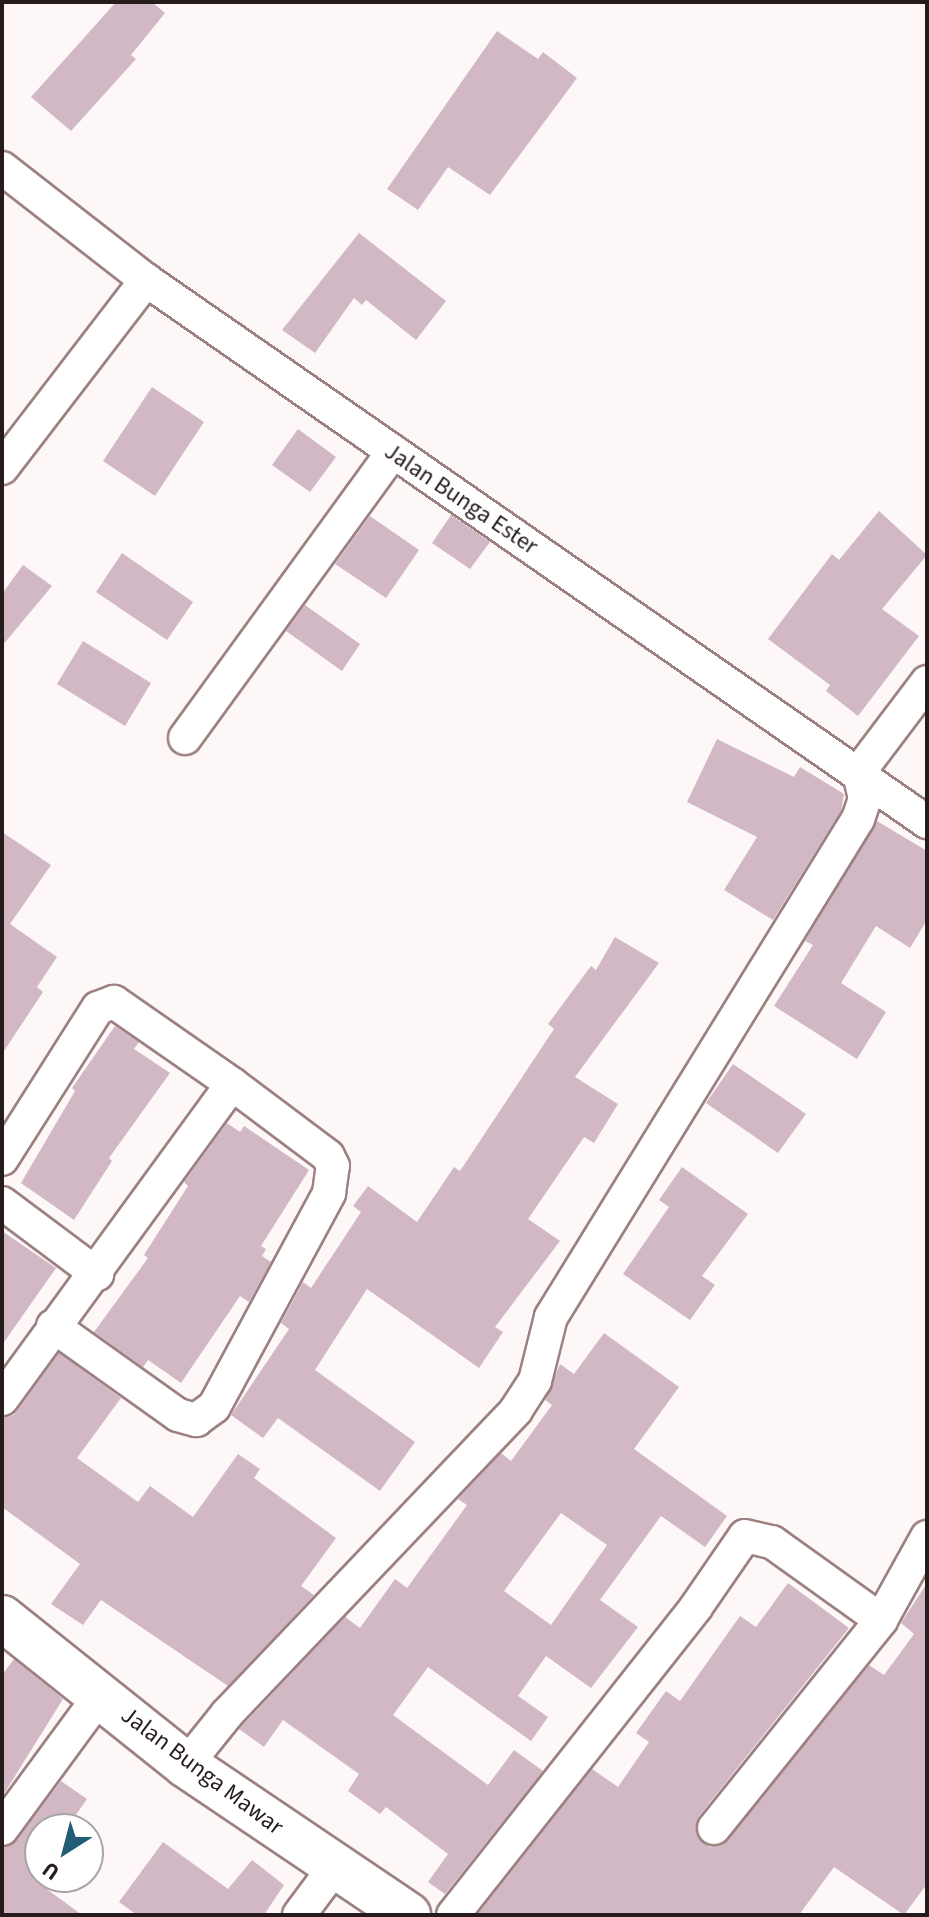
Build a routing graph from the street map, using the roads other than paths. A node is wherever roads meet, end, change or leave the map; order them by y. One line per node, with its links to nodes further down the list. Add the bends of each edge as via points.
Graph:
1 (2, 168): 2 (street, Jalan Bunga Ester)
2 (146, 280): 3 (street, Jalan Bunga Ester); 4 (street)
3 (393, 452): 6 (street); 7 (street, Jalan Bunga Ester)
4 (2, 468)
5 (927, 682): 7 (street)
6 (185, 738)
7 (859, 772): 8 (street, Jalan Bunga Ester); 19 (street, via 865,799 858,819 551,1317 535,1381 516,1410 227,1714)
8 (927, 822)
9 (232, 1084): 10 (street, via 114,1002 98,1008); 12 (street); 13 (street, via 328,1156 333,1166 329,1193 214,1407 196,1420 178,1415)
10 (2, 1159)
11 (2, 1203): 12 (street)
12 (97, 1274): 13 (street)
13 (53, 1326): 14 (street)
14 (2, 1399)
15 (927, 1537): 17 (street)
16 (2, 1618): 18 (street, Jalan Bunga Mawar)
17 (881, 1620): 20 (street); 25 (street, via 772,1542 745,1536 696,1607)
18 (101, 1694): 19 (street, Jalan Bunga Mawar); 21 (street)
19 (186, 1765): 22 (street, Jalan Bunga Mawar)
20 (714, 1828)
21 (2, 1829)
22 (334, 1868): 23 (street); 24 (street, Jalan Bunga Mawar)
23 (299, 1915)
24 (408, 1915)
25 (453, 1915)

